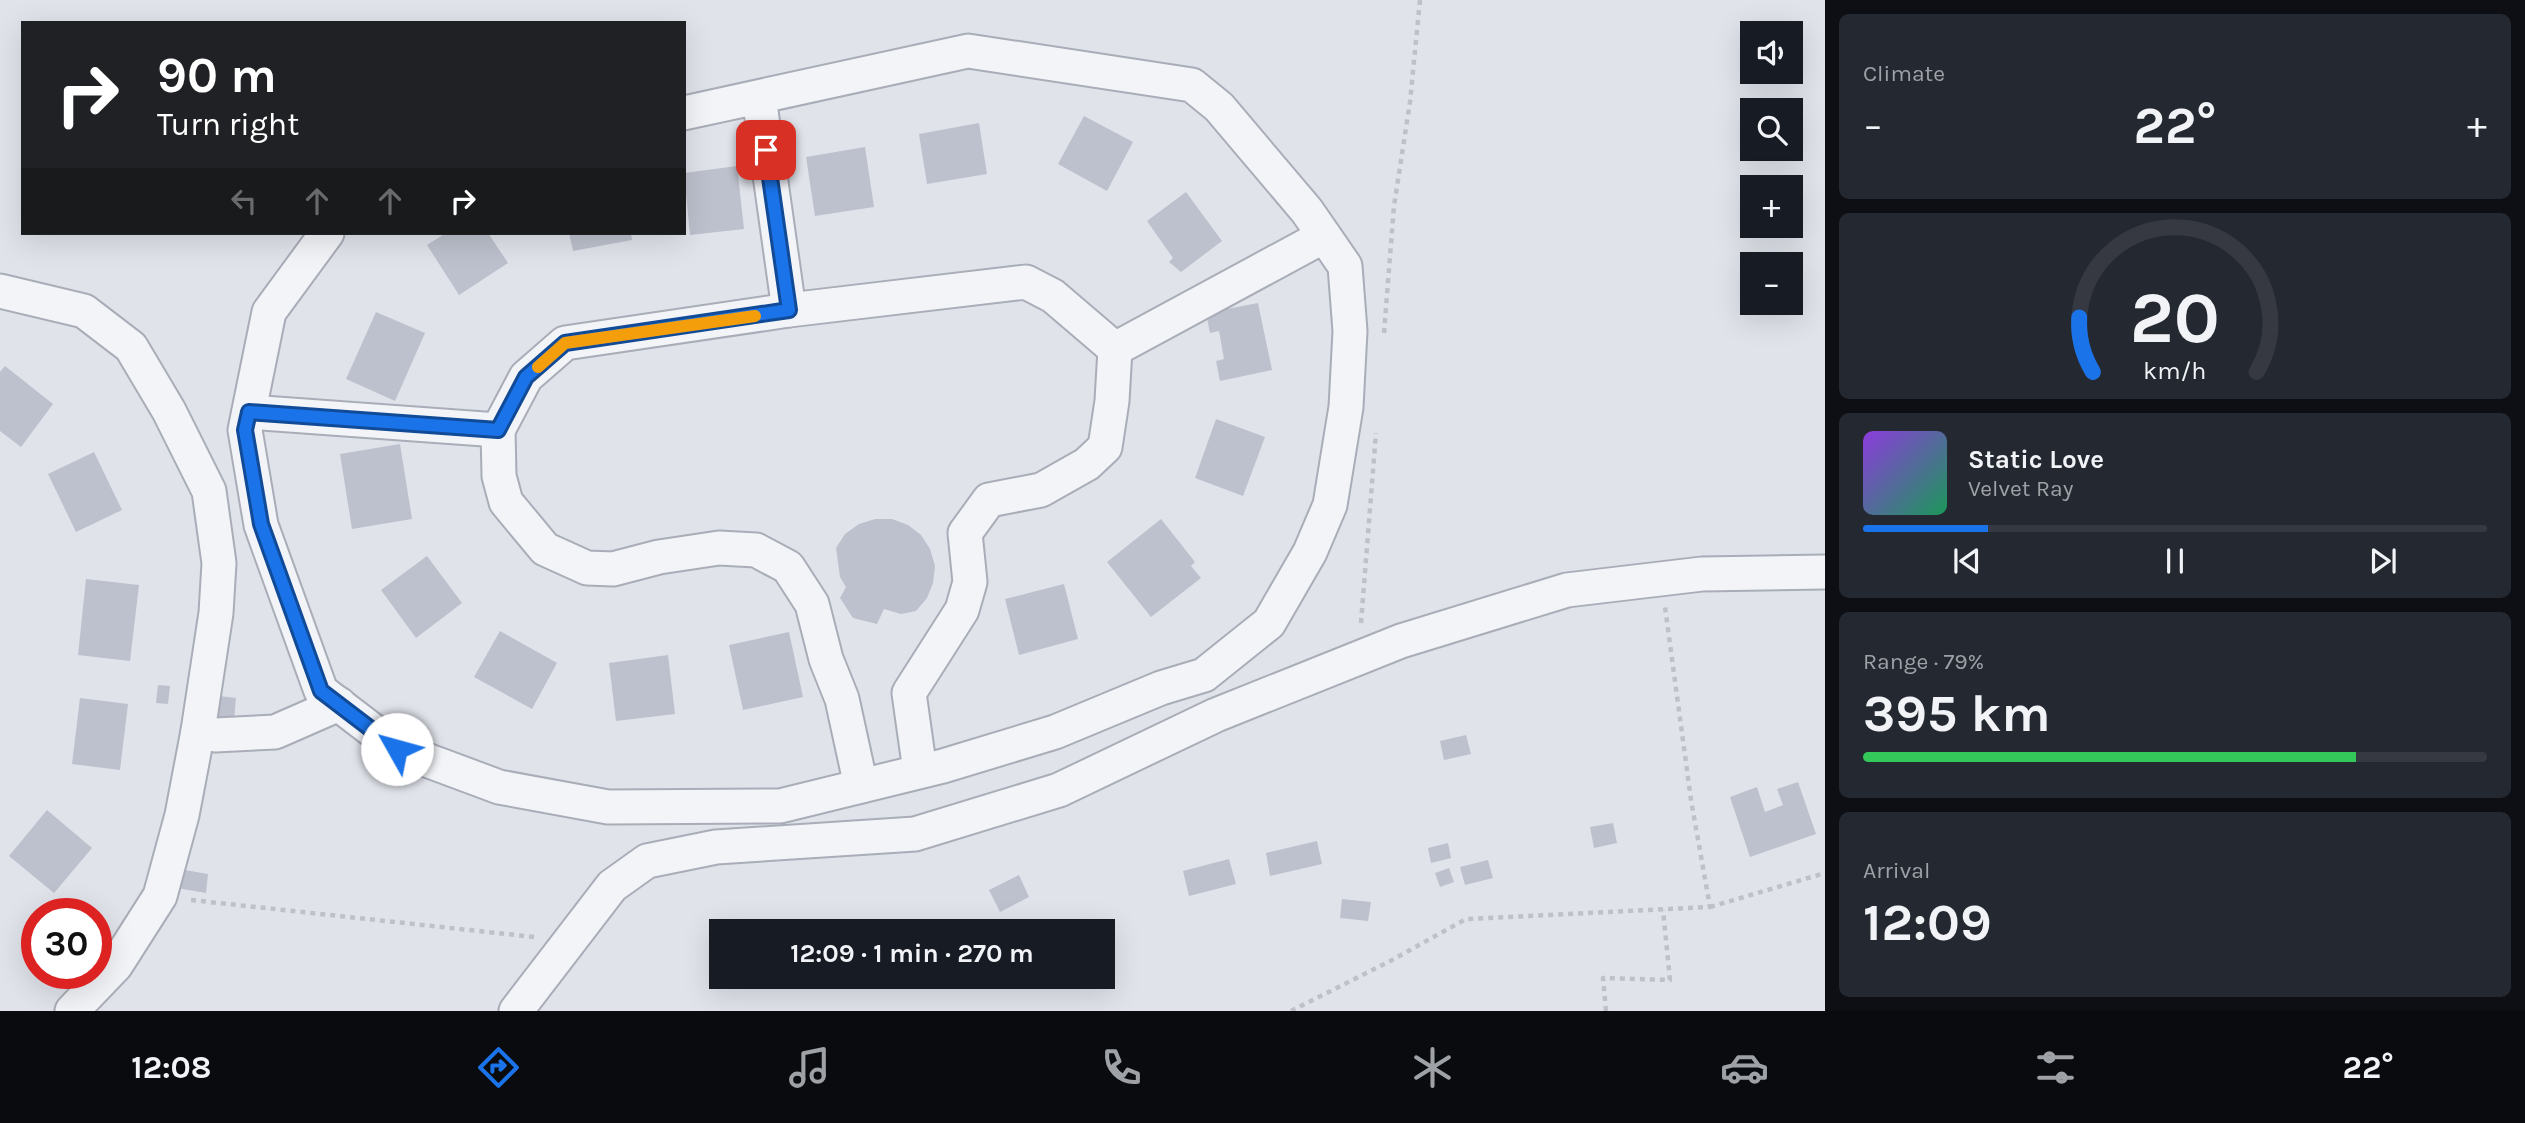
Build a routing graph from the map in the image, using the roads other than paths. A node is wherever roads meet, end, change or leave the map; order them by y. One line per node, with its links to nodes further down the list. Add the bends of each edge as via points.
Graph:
1 (759, 97): 2 (street); 4 (street, via 968,51 1192,85 1219,107); 6 (street)
2 (686, 113)
3 (326, 235): 8 (street, via 269,313)
4 (1324, 236): 7 (street); 13 (street, via 1345,265 1350,331 1346,407 1330,505 1310,552 1269,623 1204,675 1055,732)
5 (0, 291): 12 (street, via 84,311 131,347 209,491 219,563)
6 (789, 310): 7 (street, via 1026,282 1053,296); 9 (street, via 565,343 526,377)
7 (1115, 349): 13 (street, via 1105,447 1087,464 1041,490 989,500 965,533 970,582 962,610 909,692)
8 (249, 412): 9 (street); 11 (street, via 245,430 261,524 321,691)
9 (498, 430): 14 (street, via 499,476 506,502 545,549 587,568 613,569 719,548 756,550 788,567 812,604 842,699)
10 (1825, 572): 16 (street, via 1702,573 1567,590 1401,641 1216,715 1059,790 915,834 716,847 647,860 612,886)
11 (339, 704): 12 (street, via 275,732); 14 (street, via 397,749 499,787 608,807 780,806)
12 (198, 732): 15 (street, via 160,896 116,965)
13 (920, 771): 14 (street)
14 (861, 786)
15 (72, 1011)
16 (516, 1011)

